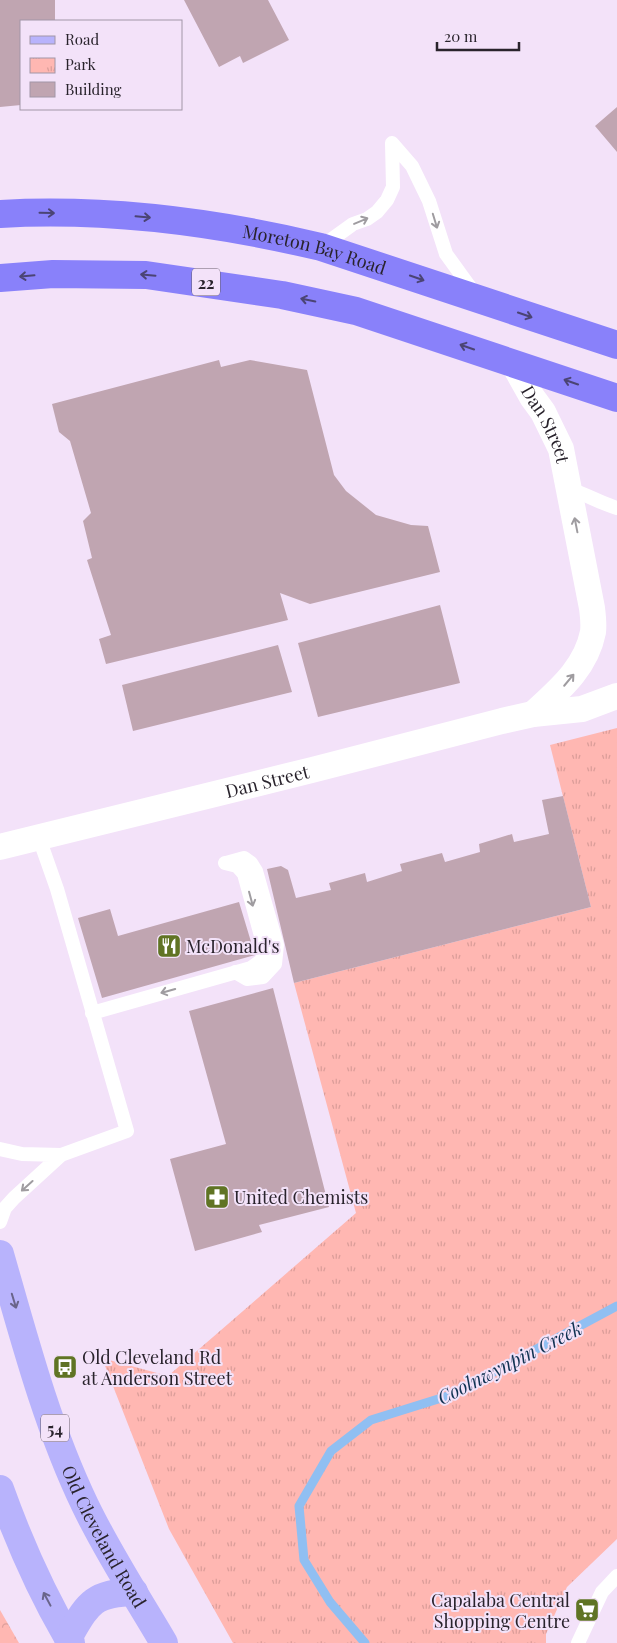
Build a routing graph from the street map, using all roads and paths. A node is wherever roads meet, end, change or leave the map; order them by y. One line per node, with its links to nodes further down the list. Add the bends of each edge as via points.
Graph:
1 (0, 214): 2 (highway, Moreton Bay Road, one-way to 2, via 94,213 158,218 270,234)
2 (321, 246): 4 (highway, Moreton Bay Road, one-way to 4); 4 (lane, one-way to 4, via 353,224 367,219 387,200 393,187 392,144 412,166 429,201 446,254)
3 (0, 278): 6 (highway, 22, one-way to 3, via 356,311 245,288 146,274 53,274)
4 (479, 299): 5 (highway, Moreton Bay Road, one-way to 5)
5 (617, 345)
6 (513, 363): 7 (highway, 22, one-way to 6); 8 (street, Dan Street, via 554,432)
7 (617, 398)
8 (569, 489): 9 (lane, Dan Street); 11 (street, Dan Street, one-way to 8, via 580,666 593,631 592,608)
9 (617, 508)
10 (617, 696): 11 (street, Dan Street, via 582,709)
11 (534, 714): 12 (street, Dan Street)
12 (39, 838): 13 (street, Dan Street); 15 (lane)
13 (0, 847)
14 (225, 863): 15 (lane, one-way to 15, via 237,866 244,874 264,947 262,960 250,968)
15 (92, 1012): 17 (lane, via 127,1131)
16 (0, 1149): 17 (lane, via 22,1154)
17 (61, 1154): 18 (lane, one-way to 18, via 5,1208)
18 (0, 1222)
19 (0, 1254): 24 (main road, Old Cleveland Road / 54, one-way to 24, via 63,1452 85,1505)
20 (0, 1489): 22 (main road)
21 (0, 1522): 22 (main road)
22 (28, 1559): 25 (main road, one-way to 22)
23 (617, 1576): 27 (lane, via 602,1592)
24 (134, 1592): 25 (main road, via 115,1593 97,1599 82,1614); 26 (main road, Old Cleveland Road / 54)
25 (69, 1640)
26 (164, 1643)
27 (578, 1643)

